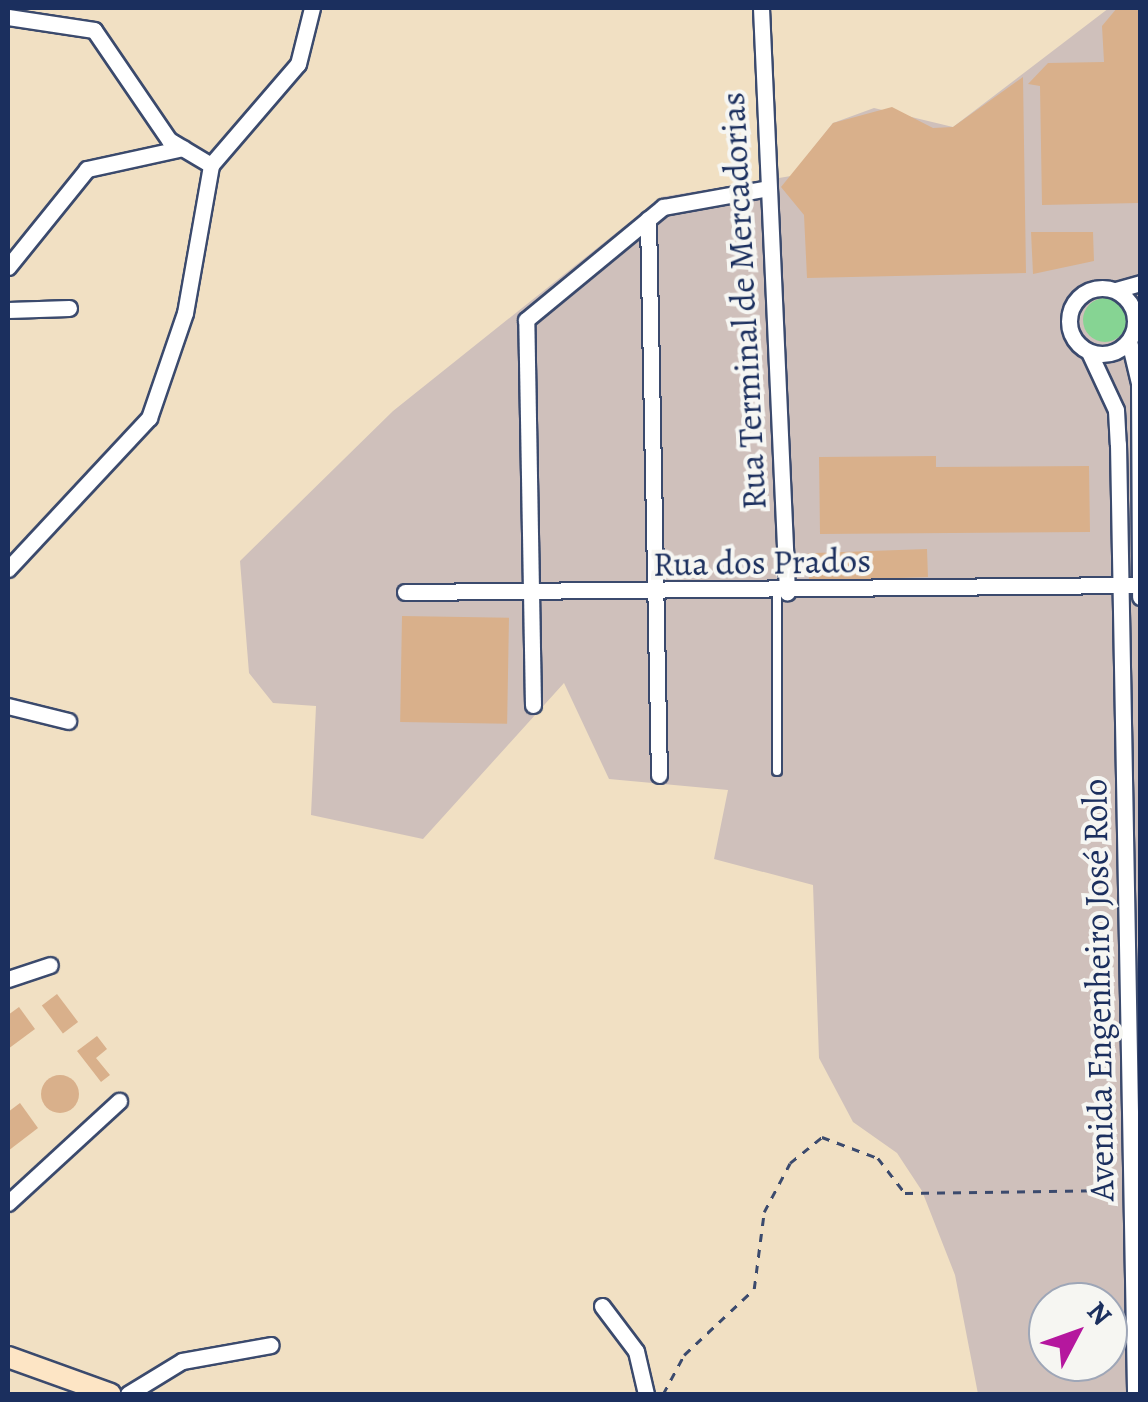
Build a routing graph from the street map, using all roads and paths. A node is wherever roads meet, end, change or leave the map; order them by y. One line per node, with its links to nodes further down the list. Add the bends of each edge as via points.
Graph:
1 (312, 8): 5 (street, via 298,64)
2 (761, 8): 6 (street, Rua Terminal de Mercadorias)
3 (8, 17): 4 (street, via 94,30)
4 (183, 148): 5 (street); 8 (street, via 87,169)
5 (210, 165): 15 (street, via 185,313 148,418)
6 (763, 189): 7 (street, via 663,206); 19 (street, Rua Terminal de Mercadorias)
7 (648, 218): 20 (street, via 526,320); 21 (street)
8 (8, 267)
9 (1140, 283): 10 (street, Avenida Engenheiro José Rolo)
10 (1116, 290): 13 (street, via 1134,312); 14 (street, Avenida Engenheiro José Rolo, via 1095,288 1071,308 1069,328)
11 (69, 308): 12 (street)
12 (8, 310)
13 (1129, 341): 14 (street, via 1111,353); 17 (street, via 1139,383)
14 (1089, 352): 16 (street, Avenida Engenheiro José Rolo, via 1116,410)
15 (10, 554)
16 (1120, 585): 17 (street); 19 (street, Rua dos Prados); 31 (street, Avenida Engenheiro José Rolo)
17 (1140, 585): 22 (street)
18 (405, 592): 20 (street, Rua dos Prados)
19 (782, 592): 21 (street, Rua dos Prados); 26 (lane)
20 (530, 594): 21 (street, Rua dos Prados); 23 (street)
21 (654, 594): 27 (street)
22 (1140, 597)
23 (533, 705)
24 (8, 706): 25 (street)
25 (68, 721)
26 (777, 770)
27 (660, 774)
28 (50, 965): 29 (street)
29 (8, 978)
30 (119, 1101): 32 (street)
31 (1132, 1190): 40 (path, via 905,1193 878,1158 822,1137 790,1163 764,1212 754,1289 684,1354); 41 (street, Avenida Engenheiro José Rolo)
32 (8, 1203)
33 (602, 1306): 39 (street, via 636,1351)
34 (272, 1345): 38 (street, via 182,1361)
35 (8, 1357): 36 (street)
36 (87, 1390): 37 (street)
37 (111, 1394)
38 (128, 1394)
39 (646, 1394)
40 (663, 1394)
41 (1136, 1394)

